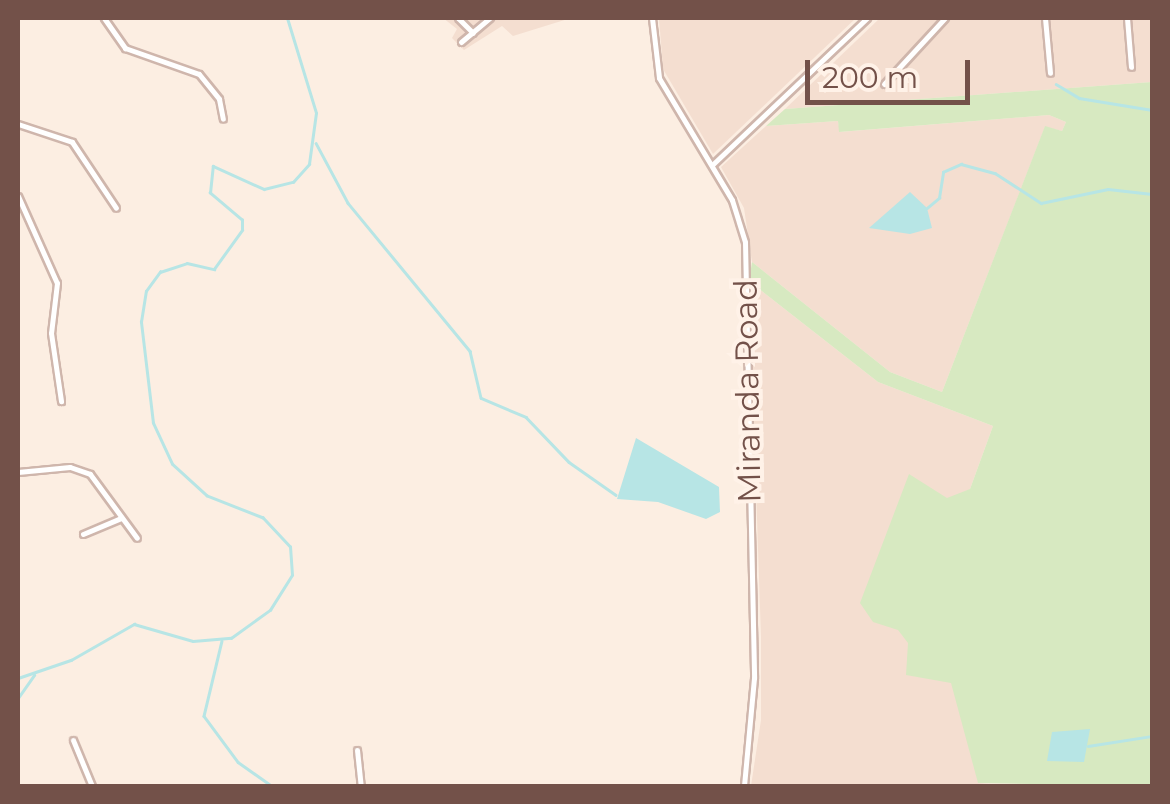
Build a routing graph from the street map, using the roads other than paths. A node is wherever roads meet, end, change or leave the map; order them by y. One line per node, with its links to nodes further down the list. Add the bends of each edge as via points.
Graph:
1 (104, 18): 14 (street, via 113,38 132,53 199,74 219,99)
2 (458, 18): 9 (street)
3 (490, 18): 9 (street)
4 (652, 18): 16 (street, Miranda Road, via 659,78)
5 (866, 18): 16 (street)
6 (945, 18): 13 (street)
7 (1045, 18): 12 (street)
8 (1127, 18): 11 (street)
9 (473, 32): 10 (street)
10 (461, 42)
11 (1131, 67)
12 (1050, 73)
13 (884, 84)
14 (224, 119)
15 (18, 124): 18 (street, via 72,142)
16 (712, 165): 28 (street, Miranda Road, via 737,210 745,242 754,694)
17 (18, 196): 19 (street, via 57,283 51,333)
18 (116, 208)
19 (61, 401)
20 (18, 472): 21 (street, via 80,469 97,479)
21 (121, 518): 22 (street); 23 (street)
22 (83, 534)
23 (138, 538)
24 (72, 740): 26 (street)
25 (358, 750): 27 (street)
26 (92, 786)
27 (360, 786)
28 (744, 786)

